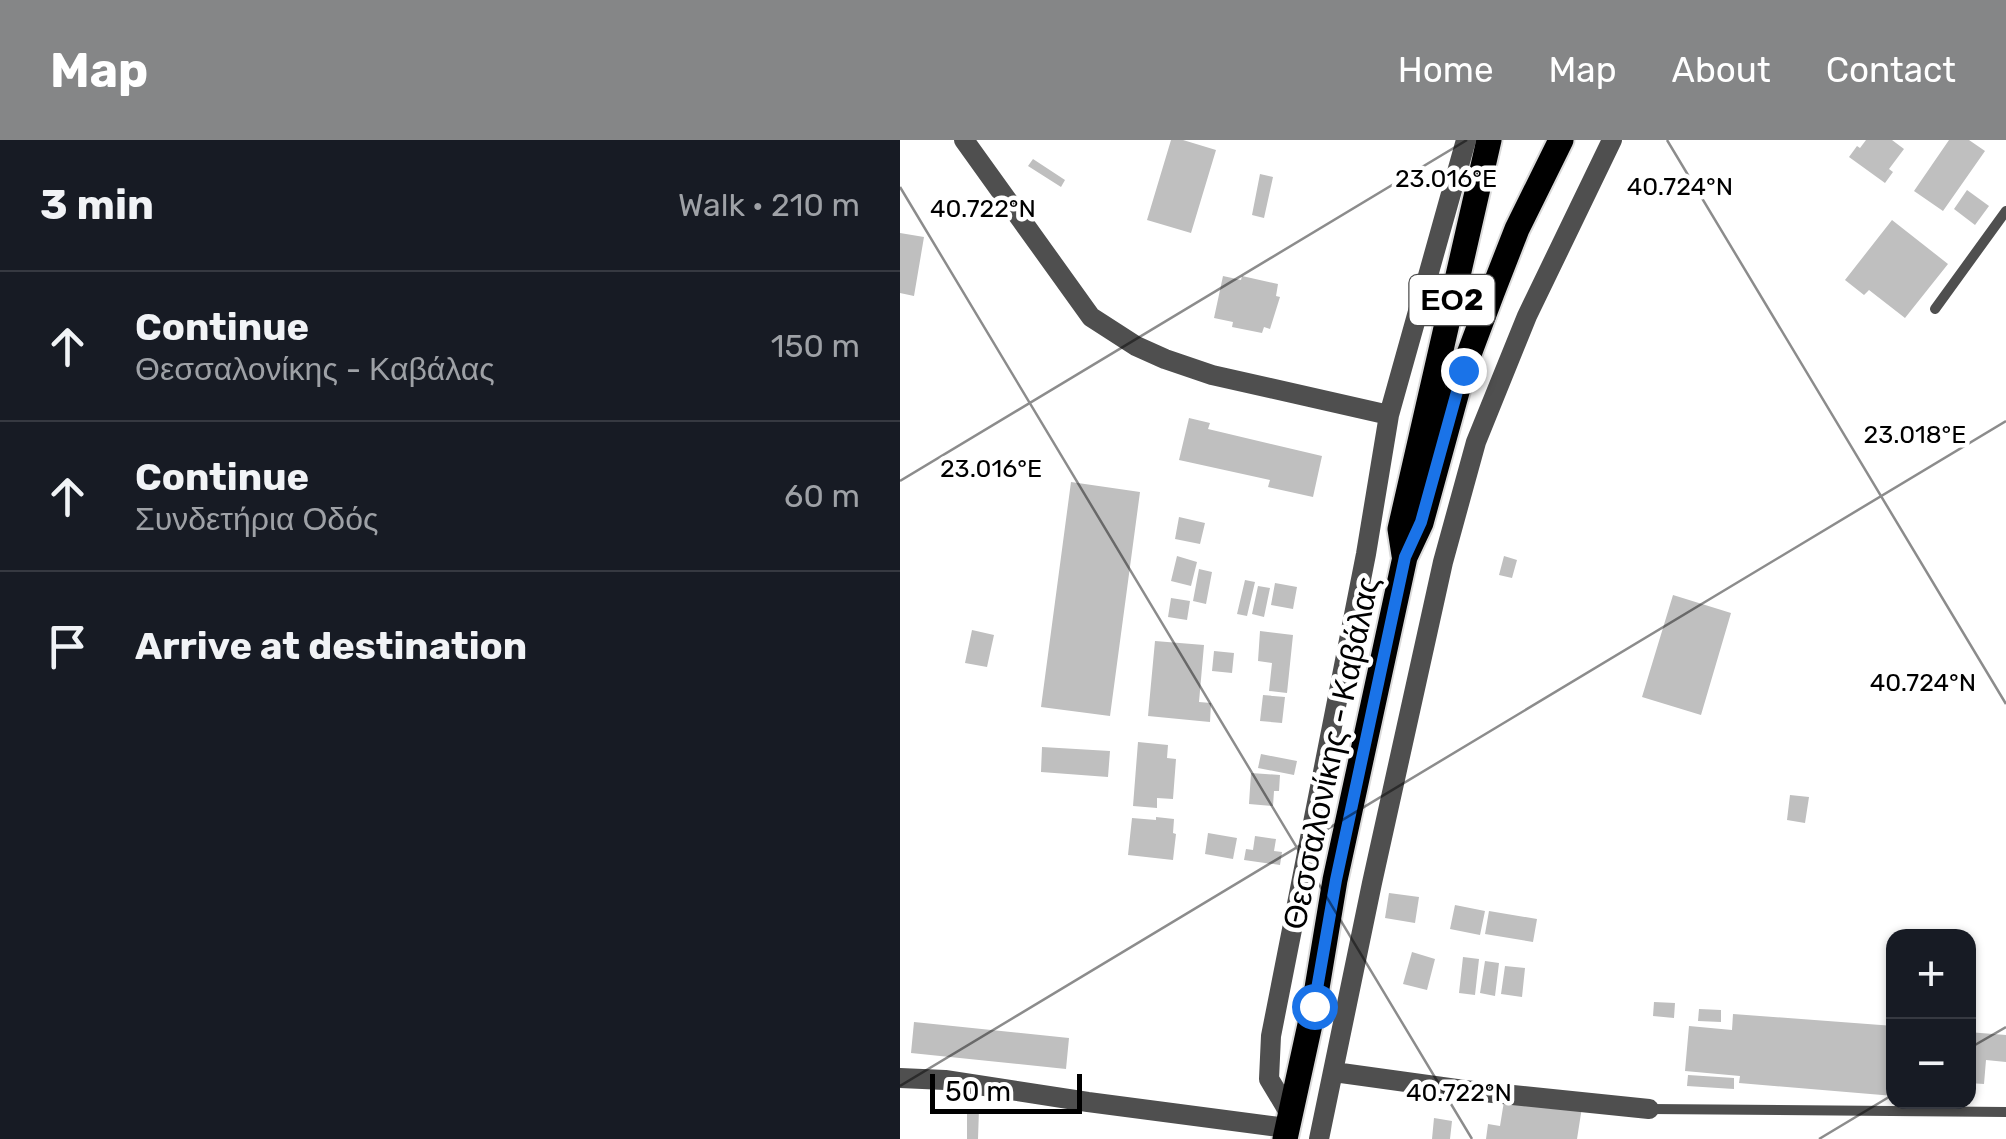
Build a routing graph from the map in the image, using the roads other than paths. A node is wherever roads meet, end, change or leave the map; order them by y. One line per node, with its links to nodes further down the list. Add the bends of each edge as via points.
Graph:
1 (964, 140): 8 (street, via 1091,317 1136,346 1212,375)
2 (1466, 140): 8 (street)
3 (1489, 140): 9 (main road, ΕΟ2, via 1400,528)
4 (1561, 140): 9 (main road, via 1474,339)
5 (1612, 140): 10 (street, via 1527,316 1476,442 1438,581)
6 (2006, 211): 7 (lane)
7 (1936, 309)
8 (1390, 415): 14 (street, via 1271,1036 1269,1079)
9 (1405, 557): 14 (main road, Θεσσαλονίκης - Καβάλας / ΕΟ2)
10 (1334, 1072): 12 (street); 15 (street)
11 (900, 1078): 14 (street)
12 (1649, 1110): 13 (lane)
13 (2006, 1112)
14 (1287, 1127)
15 (1319, 1139)

